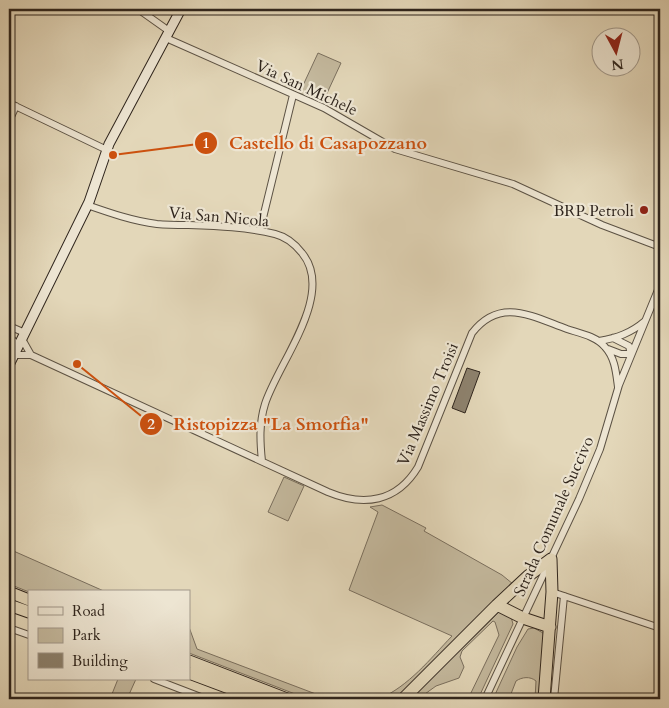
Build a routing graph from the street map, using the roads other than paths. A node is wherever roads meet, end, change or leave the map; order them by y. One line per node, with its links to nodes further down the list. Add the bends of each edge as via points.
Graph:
1 (138, 9): 3 (street, Via San Michele)
2 (180, 9): 3 (main road)
3 (167, 34): 4 (street, Via San Michele); 7 (main road)
4 (293, 95): 9 (street); 10 (street, Via San Michele, via 324,108 395,149 513,184 602,225)
5 (12, 105): 6 (street); 7 (street)
6 (9, 121)
7 (107, 150): 8 (main road)
8 (88, 205): 9 (street, Via San Nicola, via 123,217 160,224); 17 (main road)
9 (260, 230): 23 (street, Via San Nicola, via 279,235 296,246 307,260 313,284 310,305 265,403 260,434)
10 (660, 247)
11 (660, 285): 12 (street, Strada Comunale Succivo)
12 (647, 318): 15 (street, via 636,329); 19 (street, Strada Comunale Succivo)
13 (9, 326): 17 (street)
14 (9, 336): 17 (street)
15 (612, 338): 16 (street); 19 (street, via 629,346)
16 (599, 341): 18 (street, Via Massimo Troisi); 23 (street, Via Massimo Troisi, via 519,312 502,312 479,323 469,339 413,476 398,490 379,499 348,499)
17 (20, 343): 20 (street, Via Massimo Troisi); 20 (street); 21 (main road)
18 (606, 348): 19 (street); 22 (street, Via Massimo Troisi, via 614,361)
19 (631, 354): 22 (street, Strada Comunale Succivo)
20 (31, 355): 23 (street, Via Massimo Troisi)
21 (9, 365)
22 (618, 386): 24 (street, Strada Comunale Succivo, via 600,449)
23 (262, 461)
24 (552, 559): 26 (highway); 30 (highway, via 528,576); 32 (street, Strada Comunale Succivo)
25 (9, 592): 28 (highway)
26 (552, 592): 27 (street); 33 (highway)
27 (564, 596): 35 (street); 46 (street)
28 (28, 600)
29 (9, 605): 31 (highway)
30 (497, 606): 32 (highway); 43 (highway)
31 (28, 612)
32 (524, 618): 33 (highway); 44 (street, Strada Comunale Succivo)
33 (550, 627): 45 (highway)
34 (9, 628): 36 (street)
35 (660, 628)
36 (28, 635)
37 (190, 661): 42 (highway)
38 (190, 673): 41 (highway)
39 (157, 680): 40 (street)
40 (206, 699)
41 (258, 699)
42 (287, 699)
43 (402, 699)
44 (485, 699)
45 (544, 699)
46 (554, 699)

